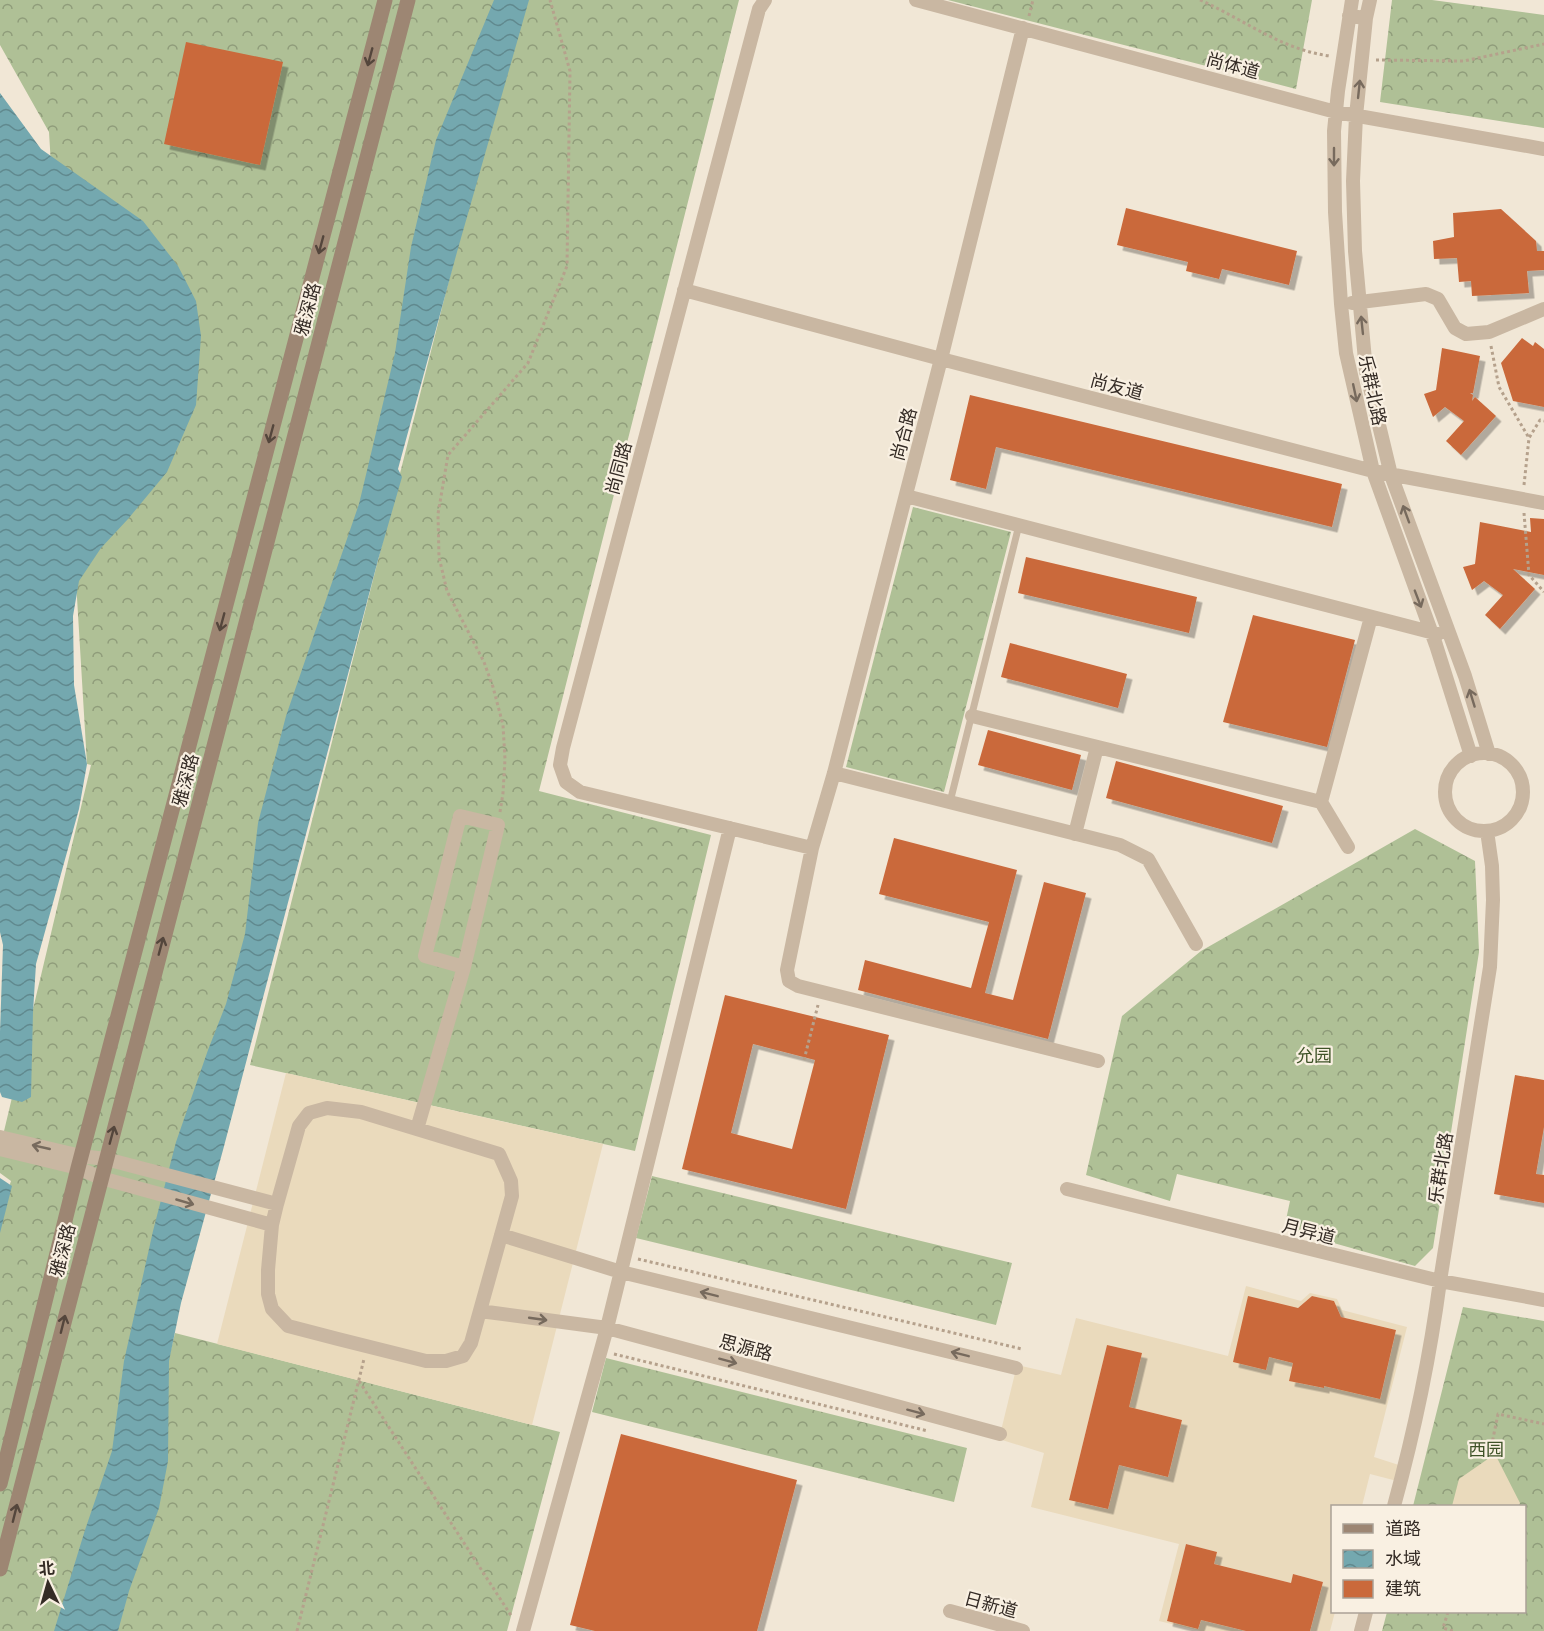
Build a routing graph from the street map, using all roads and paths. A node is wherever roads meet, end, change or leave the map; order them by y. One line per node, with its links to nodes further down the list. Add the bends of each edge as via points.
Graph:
1 (385, 0): 58 (main road, 雅深路, one-way to 58)
2 (408, 0): 57 (main road, 雅深路, one-way to 2)
3 (550, 0): 43 (path, via 570,71 567,266 528,363 448,455 438,514 439,557 447,591 484,662 503,725 505,759)
4 (765, 0): 18 (street, 尚同路, via 759,9)
5 (916, 0): 11 (street, 尚体道)
6 (1200, 0): 13 (path, via 1295,48)
7 (1352, 0): 9 (street, 乐群北路)
8 (1370, 0): 10 (street, 乐群北路)
9 (1349, 16): 10 (street); 13 (street, 乐群北路)
10 (1366, 18): 14 (street, 乐群北路)
11 (1023, 28): 15 (street, 尚体道); 23 (street, 尚合路)
12 (1544, 44): 14 (path, via 1464,61)
13 (1344, 57): 15 (street, 乐群北路)
14 (1362, 60): 16 (street, 乐群北路, one-way to 14)
15 (1336, 112): 16 (street, 尚体道); 20 (street, 乐群北路, one-way to 20, via 1335,212)
16 (1356, 116): 17 (street, 尚体道); 19 (street, 乐群北路, via 1353,181)
17 (1544, 149)
18 (684, 290): 23 (street, 尚友道); 44 (street, 尚同路, via 560,765 566,782 580,792)
19 (1360, 302): 20 (street); 22 (street, via 1426,294 1438,299 1455,328 1466,334); 27 (street, 乐群北路, one-way to 19, via 1366,370)
20 (1341, 304): 26 (street, 乐群北路, one-way to 26, via 1346,353)
21 (1544, 309): 22 (street)
22 (1489, 332): 25 (path, via 1499,387)
23 (941, 359): 26 (street, 尚友道); 28 (street, 尚合路)
24 (1544, 421): 25 (path, via 1540,420)
25 (1529, 438): 29 (path)
26 (1373, 471): 27 (street, 尚友道); 34 (street, 乐群北路, one-way to 34)
27 (1391, 475): 29 (street, 尚友道); 35 (street, 乐群北路, one-way to 27)
28 (906, 496): 31 (street); 40 (street, 尚合路)
29 (1523, 499): 30 (street, 尚友道); 32 (path, via 1529,575)
30 (1544, 503)
31 (1019, 525): 33 (street); 36 (lane)
32 (1544, 592)
33 (1371, 617): 34 (street); 42 (street)
34 (1431, 633): 35 (street); 39 (street, 乐群北路)
35 (1451, 638): 38 (street, 乐群北路, one-way to 35)
36 (972, 716): 37 (street); 41 (lane)
37 (1097, 747): 42 (street); 46 (street)
38 (1489, 754): 39 (street); 45 (street, via 1511,764 1518,773 1523,797 1507,824)
39 (1471, 756): 45 (street, via 1453,769 1445,790 1446,801 1456,820 1465,827)
40 (834, 773): 41 (street); 48 (street, 尚合路)
41 (950, 802): 46 (street)
42 (1322, 802): 47 (street)
43 (498, 825): 50 (street); 50 (street, via 460,816 425,956)
44 (730, 828): 48 (street, 尚同路); 64 (street)
45 (1486, 831): 66 (street, 乐群北路, via 1493,900 1490,967)
46 (1075, 834): 49 (street, via 1120,845 1148,859)
47 (1348, 847)
48 (812, 848): 51 (street, 尚合路, via 787,970 789,981)
49 (1197, 944)
50 (464, 968): 54 (street)
51 (821, 992): 52 (path); 53 (street)
52 (804, 1060)
53 (1098, 1061)
54 (417, 1129): 61 (street, via 361,1112 327,1108 309,1113 299,1126); 63 (street, via 499,1154 511,1181 512,1196)
55 (0, 1137): 58 (street, one-way to 55)
56 (0, 1149): 58 (street)
57 (106, 1159): 58 (street); 59 (main road, 雅深路); 61 (street)
58 (80, 1162): 59 (street); 79 (main road, 雅深路)
59 (101, 1178): 62 (street, one-way to 62); 81 (main road, 雅深路, one-way to 59)
60 (1067, 1189): 66 (street, 月异道)
61 (277, 1204): 62 (street)
62 (272, 1225): 70 (street, via 268,1294 272,1309 288,1326)
63 (501, 1235): 65 (street); 68 (street)
64 (625, 1256): 65 (street); 71 (path)
65 (621, 1272): 69 (street); 73 (street, one-way to 65)
66 (1440, 1281): 67 (street, 月异道); 80 (street, 乐群北路, via 1434,1329)
67 (1544, 1300)
68 (480, 1311): 69 (street, 思源路, one-way to 69); 70 (street, via 463,1356 446,1361 426,1360)
69 (607, 1328): 72 (street); 77 (street, 思源路, one-way to 77)
70 (368, 1346): 74 (path)
71 (1022, 1349)
72 (601, 1350): 76 (path); 85 (street)
73 (1016, 1368)
74 (359, 1381): 85 (path); 86 (path)
75 (1544, 1424): 78 (path, via 1498,1414)
76 (938, 1434)
77 (1000, 1434)
78 (1489, 1458)
79 (0, 1484)
80 (1394, 1505)
81 (0, 1569)
82 (950, 1611): 87 (street, 日新道)
83 (1366, 1613): 88 (street)
84 (1447, 1613): 89 (path, via 1443,1628)
85 (519, 1626)
86 (297, 1631)
87 (1023, 1631)
88 (1361, 1631)
89 (1453, 1631)

